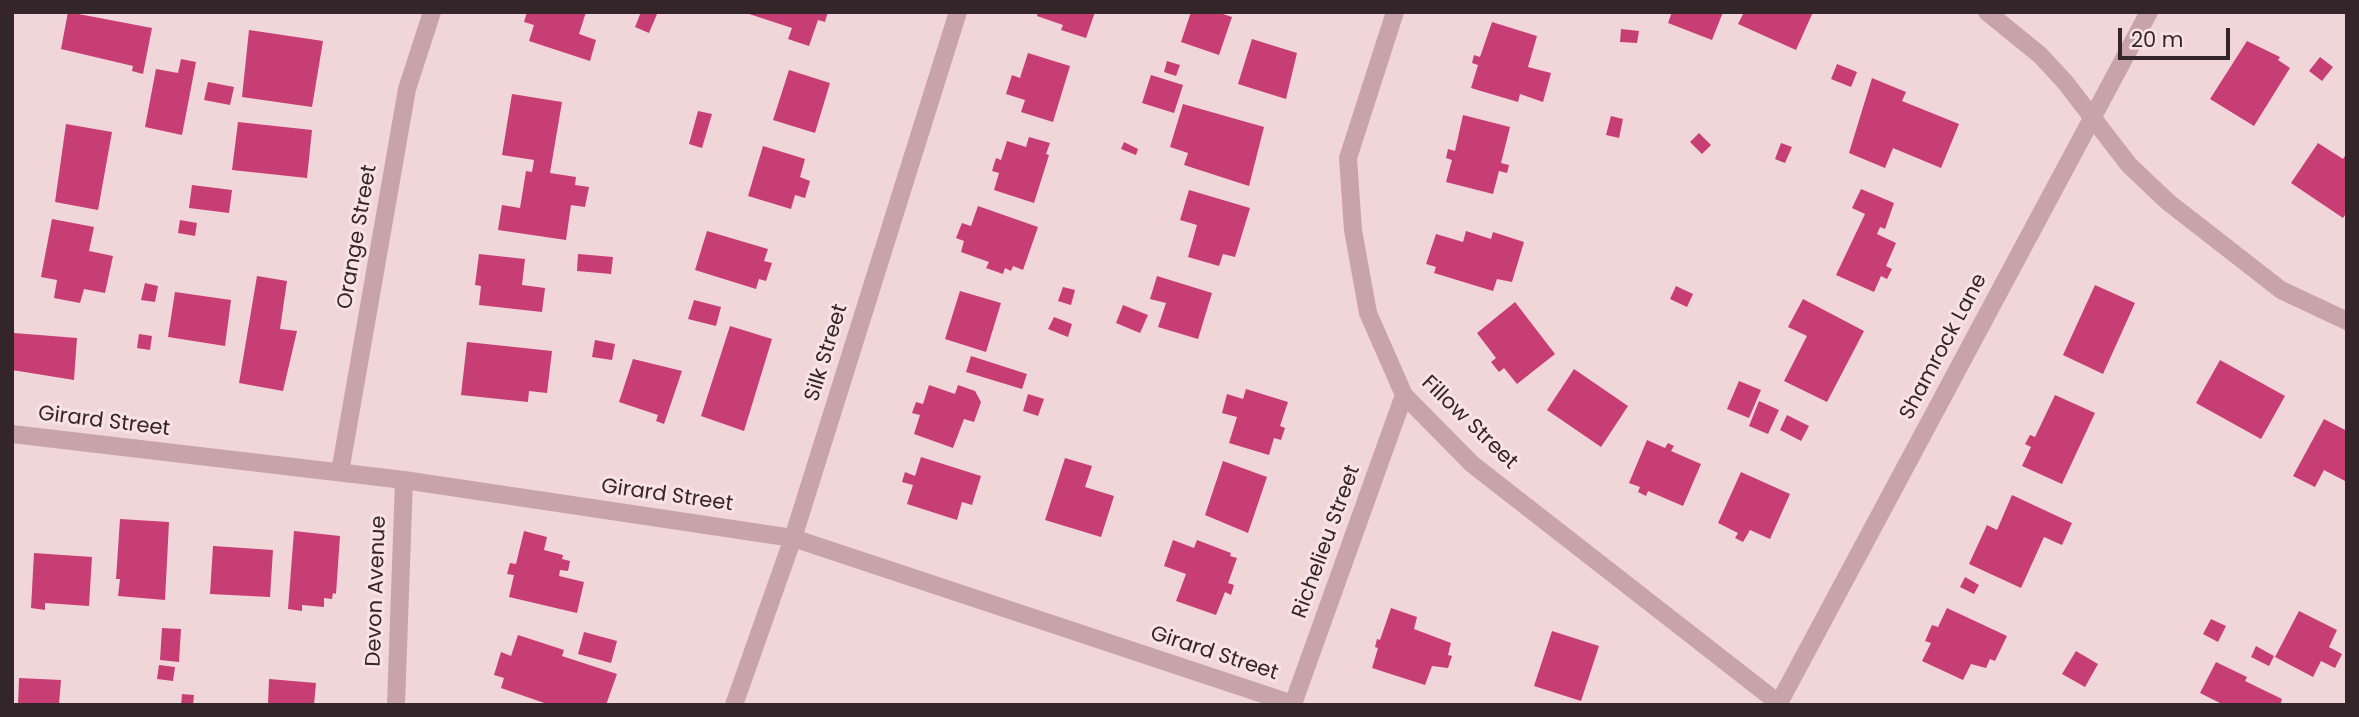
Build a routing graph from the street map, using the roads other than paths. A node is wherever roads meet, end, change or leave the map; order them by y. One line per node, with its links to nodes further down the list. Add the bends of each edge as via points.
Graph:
1 (432, 12): 10 (street, Orange Street, via 407,89)
2 (958, 12): 12 (street, Silk Street)
3 (1395, 12): 8 (street, Fillow Street, via 1348,158 1353,230 1368,313)
4 (1987, 12): 6 (street, via 2040,55)
5 (2149, 12): 6 (street, Shamrock Lane)
6 (2091, 119): 7 (street, via 2168,202 2281,290); 14 (street, Shamrock Lane)
7 (2347, 321)
8 (1404, 395): 13 (street, Richelieu Street); 14 (street, Fillow Street, via 1472,464)
9 (12, 434): 10 (street, Girard Street)
10 (340, 472): 11 (street, Girard Street)
11 (404, 480): 12 (street, Girard Street); 15 (street, Devon Avenue)
12 (793, 538): 13 (street, Girard Street); 16 (street, Silk Street)
13 (1292, 704)
14 (1780, 704)
15 (396, 705)
16 (734, 705)

